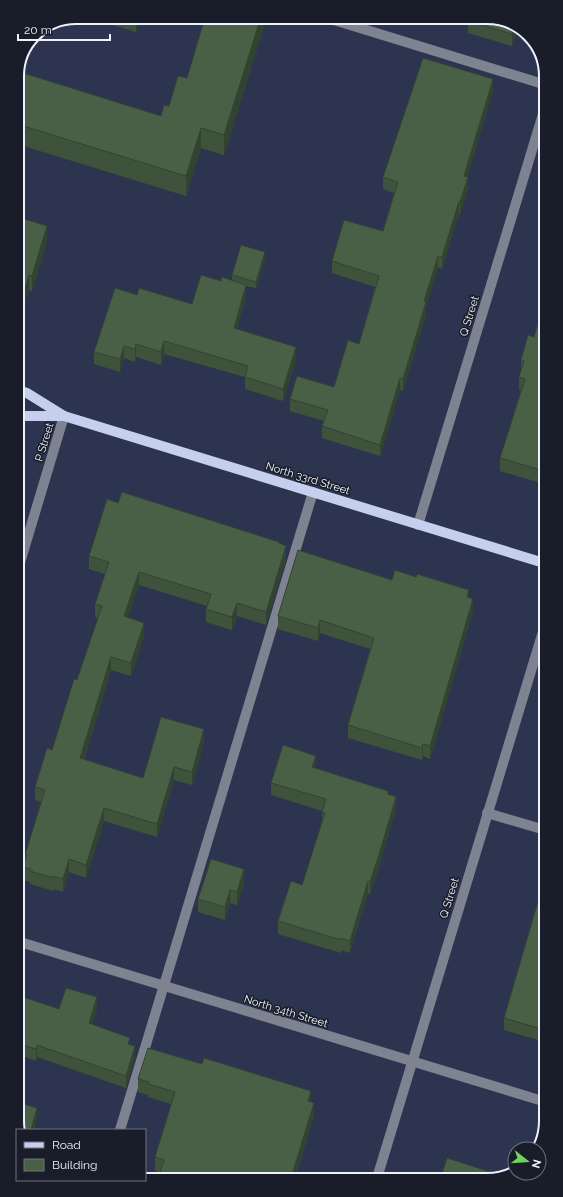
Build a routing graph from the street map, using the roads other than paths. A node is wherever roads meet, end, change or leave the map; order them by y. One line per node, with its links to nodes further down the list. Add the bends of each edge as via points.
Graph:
1 (347, 24): 2 (street)
2 (539, 83)
3 (539, 127): 8 (street, Q Street)
4 (24, 392): 6 (main road, North 33rd Street)
5 (24, 416): 6 (main road, North 33rd Street)
6 (64, 416): 7 (main road, North 33rd Street); 9 (street, P Street)
7 (312, 492): 8 (main road, North 33rd Street); 15 (street)
8 (418, 525): 10 (main road, North 33rd Street)
9 (24, 546)
10 (539, 561)
11 (539, 641): 12 (street, Q Street)
12 (487, 813): 13 (street); 16 (street, Q Street)
13 (539, 828)
14 (24, 943): 15 (street, North 34th Street)
15 (164, 986): 16 (street, North 34th Street); 18 (street)
16 (413, 1062): 17 (street, North 34th Street); 19 (street, Q Street)
17 (539, 1100)
18 (120, 1129)
19 (379, 1173)

